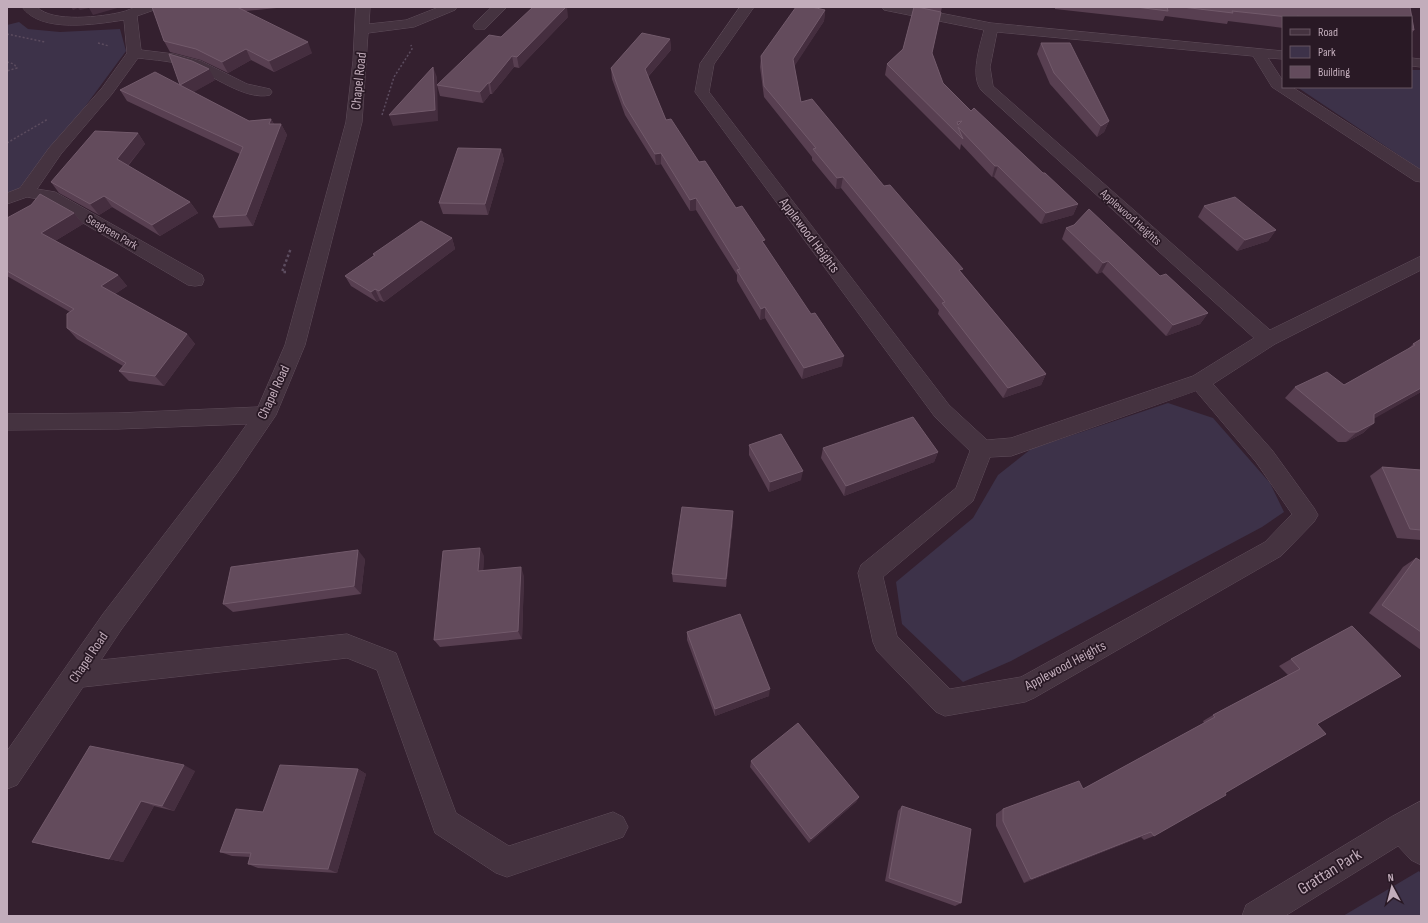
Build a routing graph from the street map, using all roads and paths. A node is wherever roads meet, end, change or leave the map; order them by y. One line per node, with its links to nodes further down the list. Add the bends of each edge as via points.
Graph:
1 (29, 7): 7 (street, via 35,13 54,20 82,21)
2 (149, 7): 7 (street)
3 (450, 7): 8 (street, Chapel Road, via 409,24)
4 (500, 7): 9 (street)
5 (746, 7): 28 (street, Applewood Heights, via 707,64 702,92 942,411)
6 (889, 7): 10 (street)
7 (130, 14): 11 (street)
8 (363, 18): 26 (street, Chapel Road, via 354,122 295,345)
9 (480, 26)
10 (991, 27): 12 (street); 24 (street, Applewood Heights, via 983,67 986,87)
11 (134, 53): 18 (street, via 174,58 196,64 242,87); 20 (street, via 108,91 55,151)
12 (1258, 53): 13 (street); 16 (street, via 1277,84)
13 (1282, 55)
14 (7, 62): 15 (path, via 17,68)
15 (7, 71)
16 (1282, 87)
17 (1283, 88): 19 (street)
18 (265, 92)
19 (1421, 177)
20 (26, 192): 21 (street); 23 (street, Seagreen Park, via 49,196)
21 (7, 199)
22 (1421, 262): 24 (street)
23 (195, 280)
24 (1268, 339): 25 (street)
25 (1200, 382): 28 (street, via 1011,446); 28 (street, Applewood Heights, via 1264,456 1306,515 1273,549 1025,689 945,703 886,642 870,573 965,494)
26 (264, 415): 27 (street, via 118,421); 29 (street, Chapel Road, via 228,468)
27 (7, 422)
28 (982, 449)
29 (75, 675): 30 (street, Chapel Road); 32 (street, via 347,646 387,662 445,823 508,862)
30 (7, 775)
31 (1411, 821): 33 (street, Grattan Park); 34 (street, Grattan Park)
32 (614, 827)
33 (1421, 850)
34 (1257, 916)

